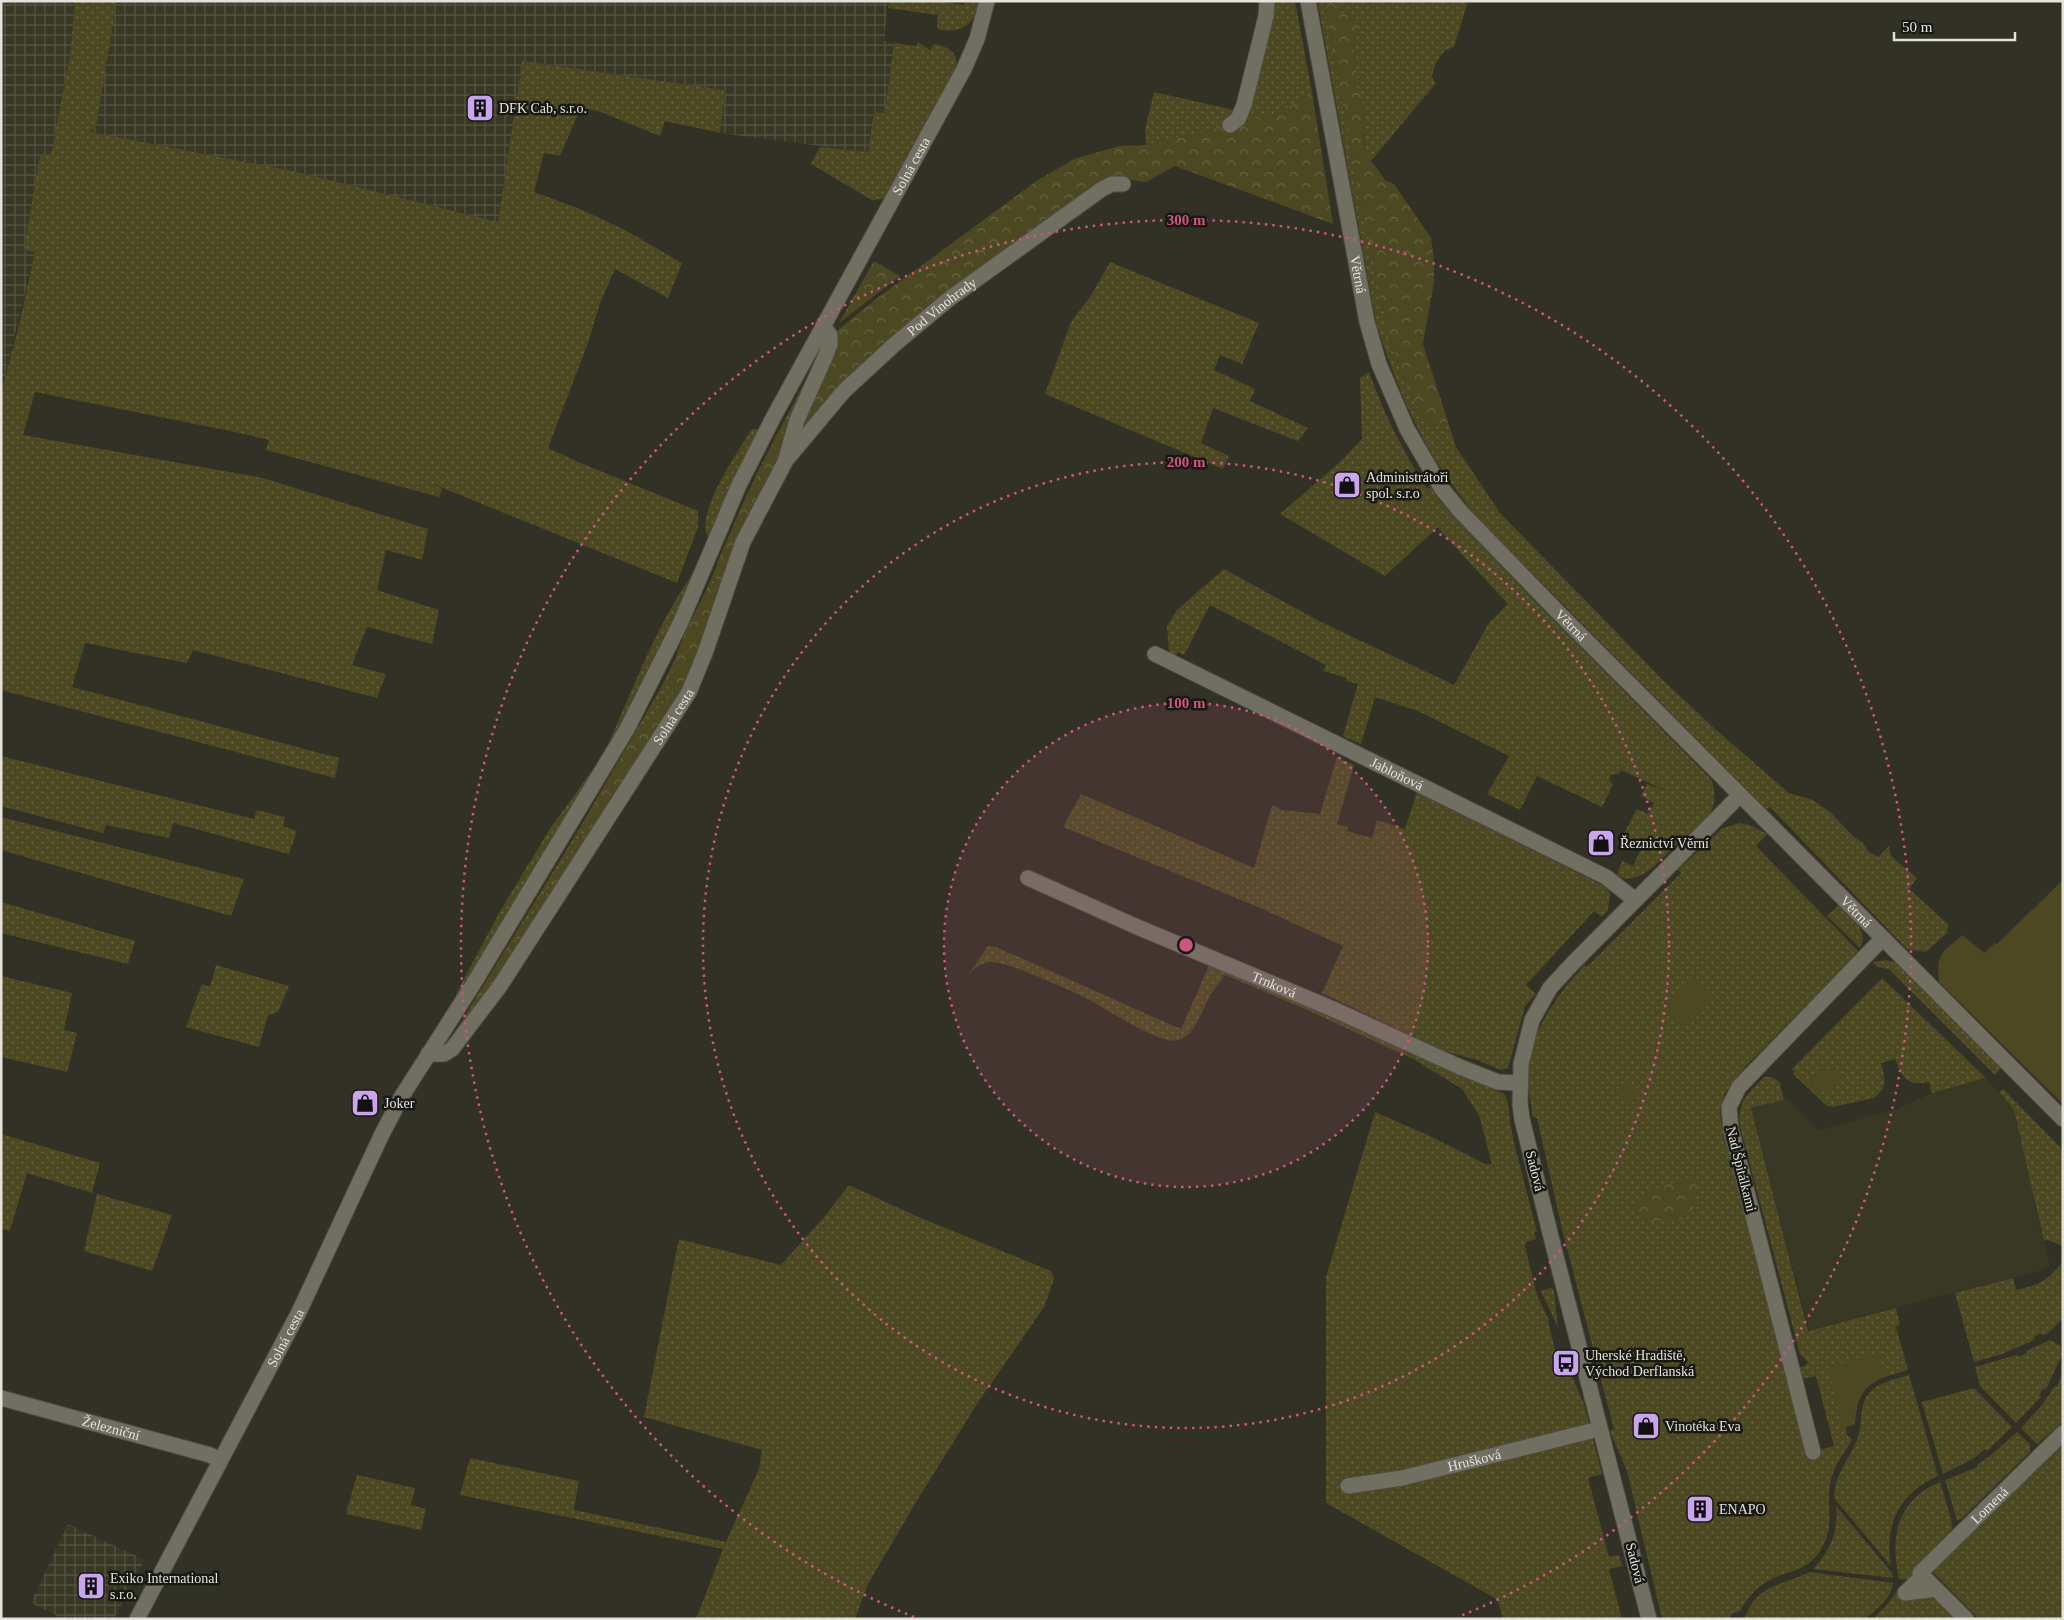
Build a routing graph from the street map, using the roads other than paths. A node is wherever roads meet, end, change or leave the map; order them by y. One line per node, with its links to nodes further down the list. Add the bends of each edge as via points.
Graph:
1 (987, 1): 6 (street, Solná cesta, via 977,39 964,69)
2 (1267, 1): 4 (street, via 1244,105 1238,119)
3 (1308, 1): 9 (street, Větrná, via 1367,322 1388,387 1416,447 1442,489 1461,512)
4 (1230, 125)
5 (1123, 184): 7 (street, Pod Vinohrady, via 1112,184 1102,190 949,299 844,391)
6 (823, 326): 7 (street, Solná cesta, via 830,335 830,344 797,420); 13 (street, Solná cesta, via 739,485 680,624 627,729)
7 (785, 462): 13 (street, Solná cesta, via 743,542 705,653 688,692 500,986 452,1048 444,1054)
8 (1155, 654): 11 (street, Jabloňová, via 1606,877)
9 (1740, 794): 11 (street, Sadová); 12 (street, Větrná)
10 (1028, 878): 14 (street, Trnková, via 1460,1067 1498,1082)
11 (1635, 900): 14 (street, Sadová, via 1544,997 1528,1030)
12 (1882, 939): 15 (street, Větrná); 19 (street, Nad Špitálkami, via 1739,1087 1729,1108 1731,1129)
13 (428, 1054): 20 (street, Solná cesta, via 382,1134 299,1312)
14 (1519, 1083): 17 (street, Sadová, via 1522,1119)
15 (2063, 1119)
16 (1, 1398): 20 (street, Železniční)
17 (1599, 1429): 21 (street, Hrušková, via 1402,1478); 25 (street, Sadová)
18 (2063, 1433): 22 (street, Lomená, via 1920,1573)
19 (1813, 1452)
20 (220, 1460): 24 (street, Solná cesta)
21 (1348, 1486)
22 (1923, 1576): 23 (street); 23 (street, Lomená, via 1905,1593)
23 (1936, 1589): 26 (street)
24 (137, 1619)
25 (1649, 1619)
26 (1966, 1619)

